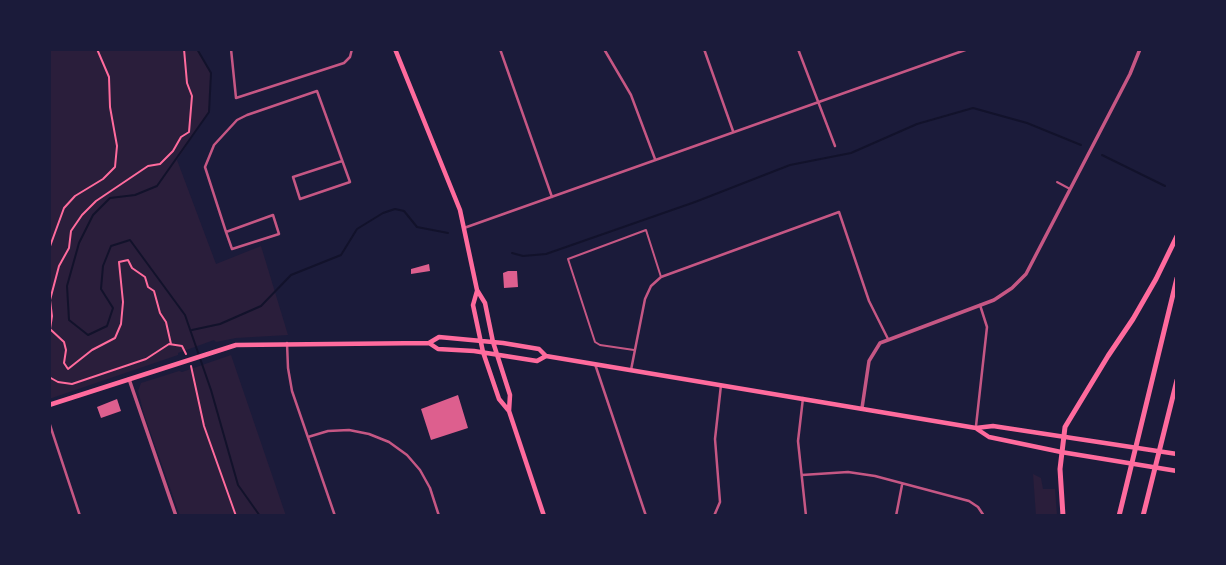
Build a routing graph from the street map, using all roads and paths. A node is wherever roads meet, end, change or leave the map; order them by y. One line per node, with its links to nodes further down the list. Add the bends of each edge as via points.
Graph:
1 (97, 49): 23 (path, via 109,77 115,167 64,208)
2 (184, 49): 33 (path, via 192,96 189,132 160,164 148,166 82,215 71,231 50,300 50,329 64,342 68,369 115,338 123,302 119,262 128,260 154,291)
3 (230, 49): 4 (street, via 236,98 344,63)
4 (352, 49)
5 (395, 49): 20 (main road)
6 (500, 49): 19 (street)
7 (604, 49): 15 (street, via 637,108)
8 (704, 49): 13 (street)
9 (798, 49): 12 (street)
10 (968, 49): 12 (street)
11 (1140, 49): 18 (street)
12 (818, 101): 13 (street); 14 (street)
13 (733, 131): 15 (street)
14 (835, 146)
15 (655, 159): 19 (street)
16 (342, 161): 16 (street, via 350,182 300,199 293,177); 21 (street, via 317,91 237,120 214,145 205,167)
17 (1057, 182): 18 (lane)
18 (1071, 189): 27 (street, via 1026,274)
19 (552, 197): 20 (street)
20 (464, 228): 26 (main road)
21 (226, 232): 21 (street, via 273,215 279,234 232,249)
22 (1177, 236): 50 (highway)
23 (49, 249)
24 (662, 277): 28 (street, via 839,212 869,301); 34 (street, via 645,299); 34 (lane, via 646,230 568,258 595,342)
25 (1177, 278): 69 (highway)
26 (477, 290): 29 (main road, via 473,305); 30 (main road, via 485,303)
27 (980, 306): 28 (street); 49 (street, via 987,327)
28 (888, 339): 46 (street, via 872,355)
29 (480, 340): 30 (main road); 32 (main road, via 439,337); 35 (main road)
30 (493, 342): 36 (main road); 37 (main road, via 538,349)
31 (287, 343): 32 (main road); 41 (main road, via 245,344); 51 (street, via 292,391)
32 (429, 343): 35 (main road, via 438,349)
33 (171, 344): 40 (path, via 146,359 72,384); 59 (path, via 182,346 192,369 204,426)
34 (635, 350): 39 (street)
35 (483, 352): 36 (main road); 47 (main road, via 499,399)
36 (496, 354): 37 (main road, via 537,361); 47 (main road, via 510,395)
37 (546, 356): 38 (main road)
38 (595, 364): 39 (main road); 63 (street)
39 (631, 370): 43 (main road)
40 (49, 377)
41 (129, 379): 45 (main road); 58 (street)
42 (1177, 380): 70 (highway)
43 (722, 384): 44 (main road); 64 (street, via 715,439 720,502)
44 (803, 398): 46 (main road); 55 (street, via 798,441)
45 (49, 405)
46 (862, 408): 49 (main road)
47 (509, 411): 62 (main road)
48 (49, 422): 57 (street)
49 (976, 428): 50 (main road); 52 (main road, via 989,437)
50 (1063, 435): 52 (highway); 53 (main road)
51 (308, 437): 60 (street); 61 (street, via 349,430 389,442 420,470)
52 (1061, 452): 54 (main road); 68 (highway)
53 (1177, 454)
54 (1177, 471)
55 (802, 475): 56 (street, via 848,472); 65 (street)
56 (902, 485): 66 (street); 67 (street, via 969,502)
57 (80, 516)
58 (176, 516)
59 (236, 516)
60 (335, 516)
61 (439, 516)
62 (544, 516)
63 (646, 516)
64 (714, 516)
65 (806, 516)
66 (896, 516)
67 (984, 516)
68 (1063, 516)
69 (1119, 516)
70 (1143, 516)

